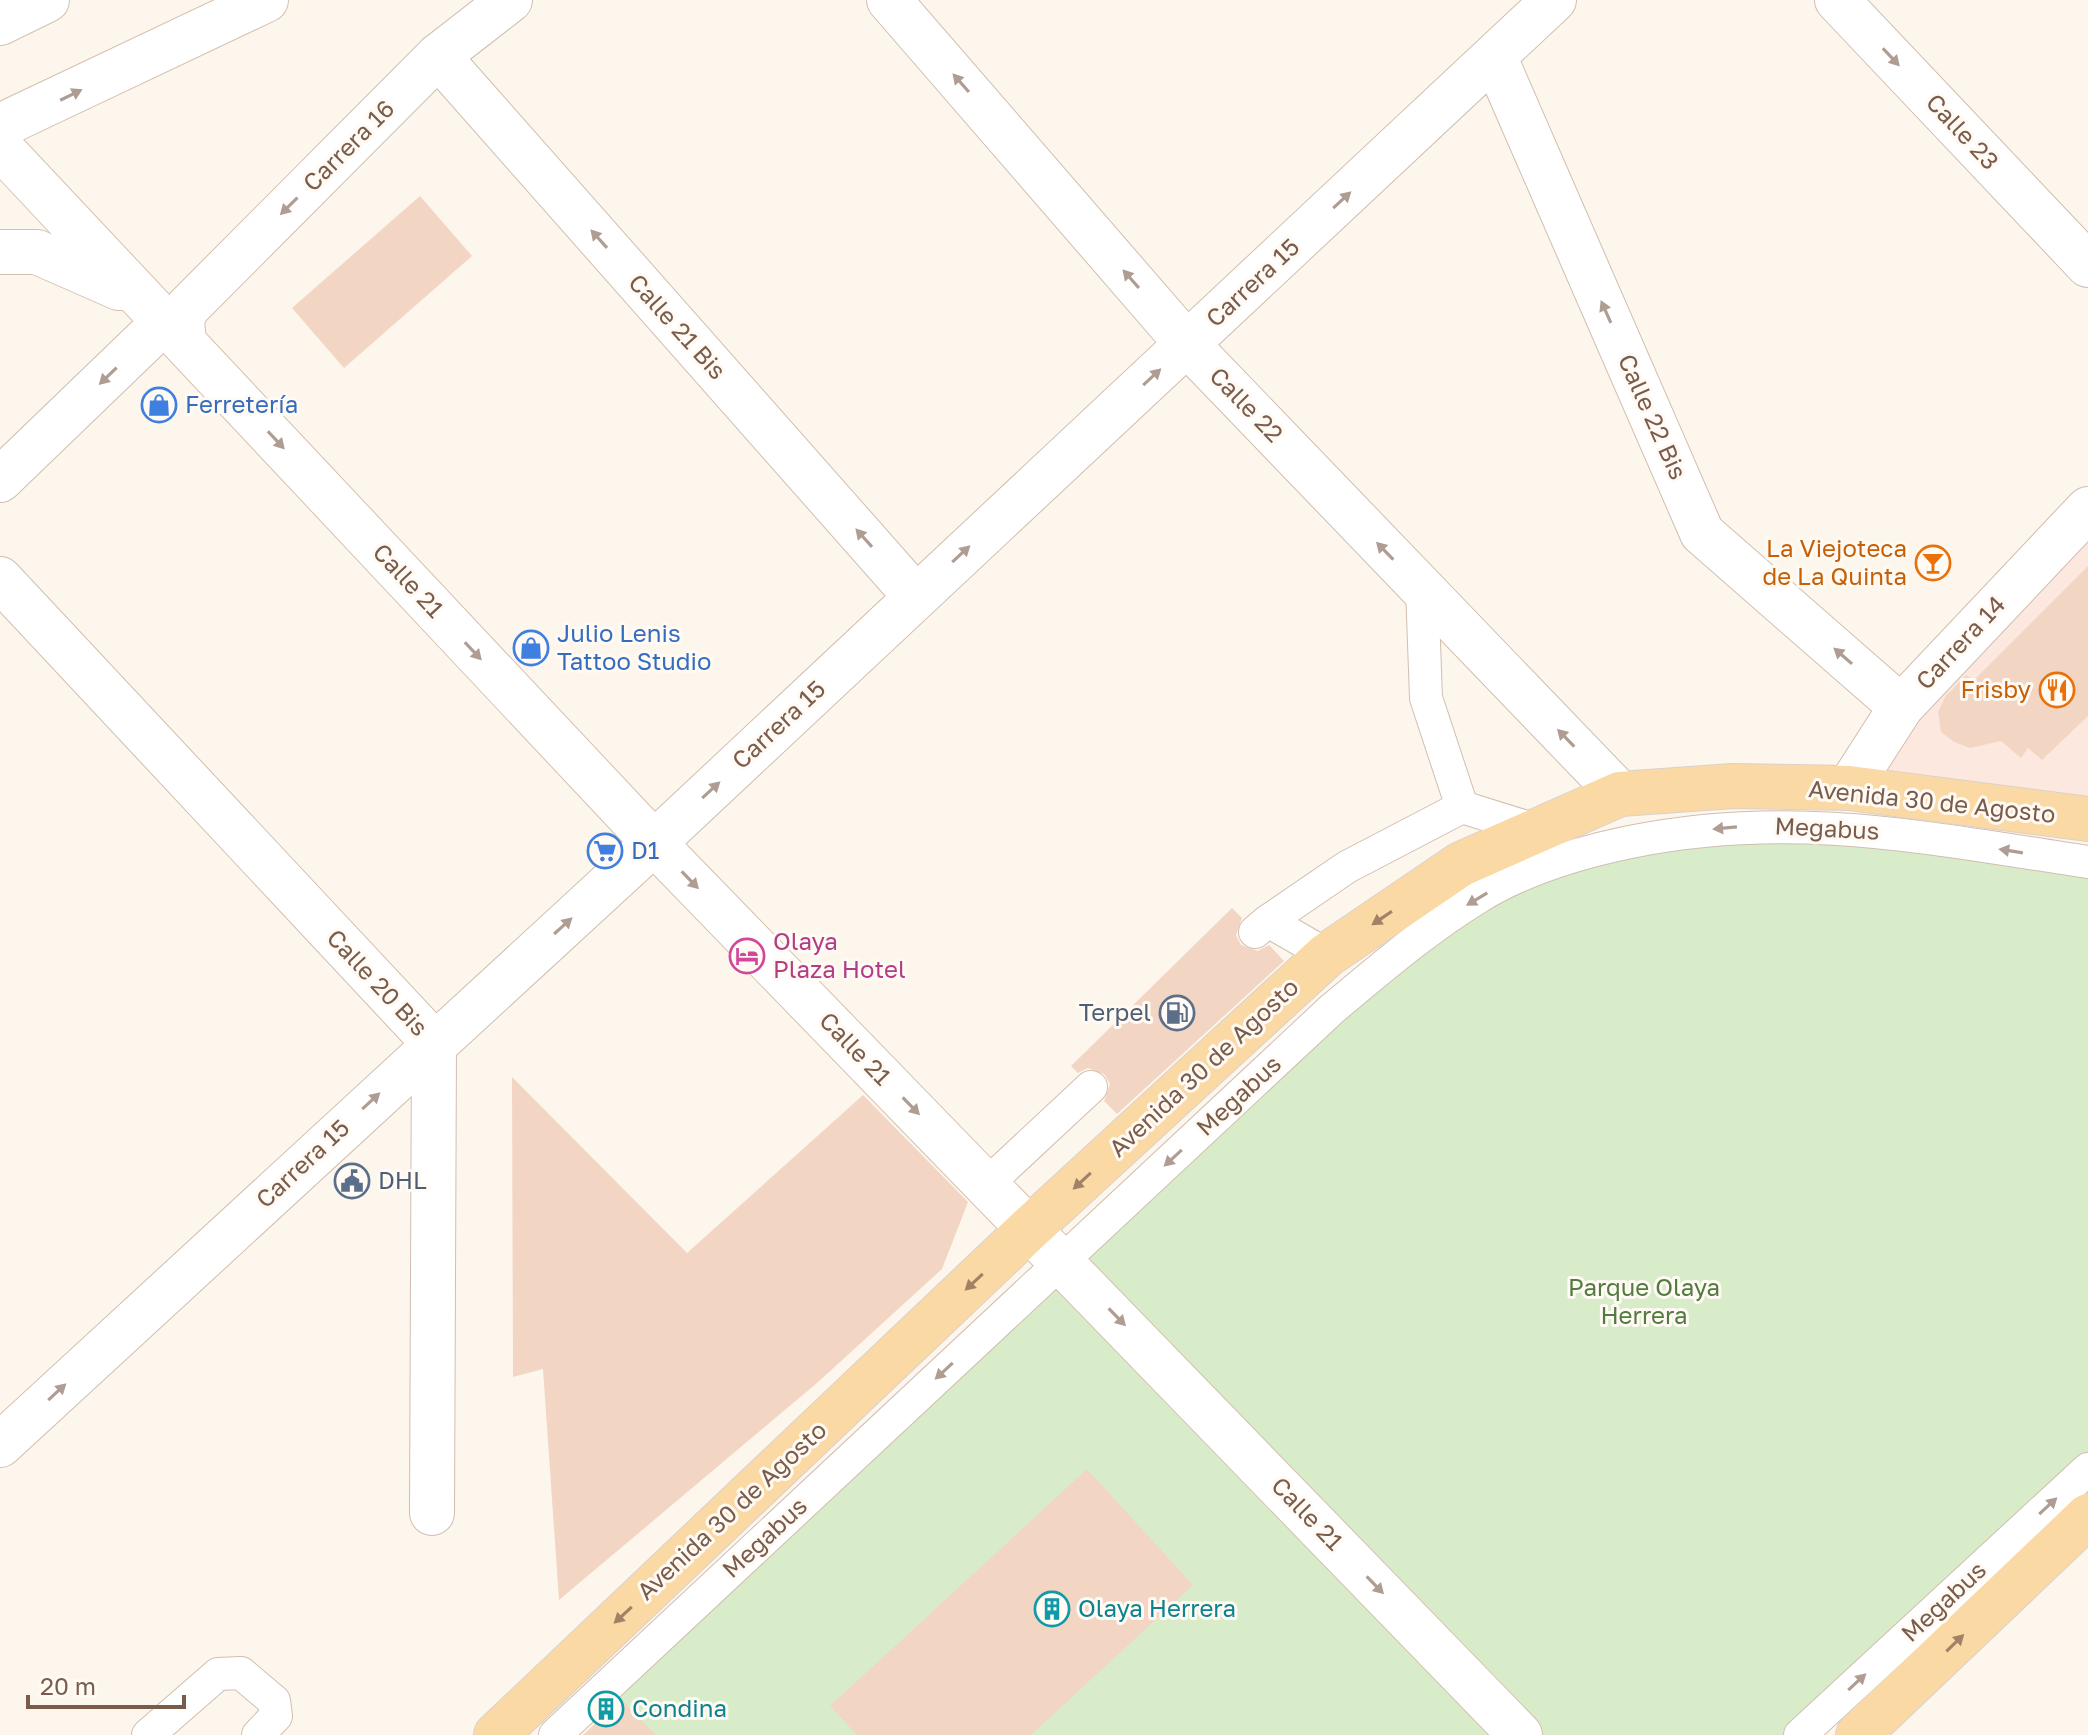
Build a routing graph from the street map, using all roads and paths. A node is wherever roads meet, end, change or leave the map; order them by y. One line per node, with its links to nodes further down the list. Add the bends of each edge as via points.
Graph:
1 (47, 0): 7 (street)
2 (266, 0): 10 (street, one-way to 2)
3 (510, 0): 8 (street, Carrera 16)
4 (889, 0): 15 (street, Calle 22, one-way to 4)
5 (1554, 0): 9 (street, Carrera 15)
6 (1837, 0): 13 (street, Calle 23, one-way to 13)
7 (0, 23)
8 (438, 56): 14 (street, Carrera 16, one-way to 14); 20 (street, Calle 21 Bis, one-way to 8)
9 (1495, 58): 15 (street, Carrera 15, one-way to 9); 21 (street, Calle 22 Bis, one-way to 9, via 1702,533)
10 (0, 126)
11 (9, 158): 14 (street, Calle 21)
12 (0, 252): 14 (street, via 37,252 100,277)
13 (2088, 265)
14 (172, 316): 16 (street, Carrera 16, one-way to 16); 27 (street, Calle 21, one-way to 27)
15 (1187, 344): 19 (street, Calle 22, one-way to 15); 20 (street, Carrera 15, one-way to 15)
16 (0, 480)
17 (2088, 509): 21 (street, Carrera 14)
18 (0, 579): 30 (street, Calle 20 Bis)
19 (1422, 588): 23 (street, Calle 22, one-way to 19); 24 (lane, via 1426,698)
20 (916, 597): 27 (street, Carrera 15, one-way to 20)
21 (1901, 707): 22 (street, Carrera 14)
22 (1849, 788): 23 (main road, Avenida 30 de Agosto, via 1733,786); 25 (main road, Avenida 30 de Agosto)
23 (1620, 794): 26 (main road, Avenida 30 de Agosto)
24 (1462, 807): 26 (lane); 29 (lane, via 1347,867 1261,927)
25 (2080, 809)
26 (1536, 830): 29 (main road, Avenida 30 de Agosto, one-way to 29, via 1461,864)
27 (654, 843): 30 (street, Carrera 15, one-way to 27); 32 (street, Calle 21, one-way to 32)
28 (2088, 862): 34 (lane, Megabus, one-way to 34, via 1867,828 1756,825 1676,832 1594,849 1525,873 1421,936 1332,1009)
29 (1327, 955): 33 (main road, Avenida 30 de Agosto, one-way to 33)
30 (434, 1043): 35 (street, Carrera 15, one-way to 30); 37 (street, Calle 20 Bis)
31 (1091, 1087): 32 (lane)
32 (987, 1184): 33 (street, Calle 21)
33 (1030, 1228): 34 (street, Calle 21); 41 (main road, Avenida 30 de Agosto, one-way to 41)
34 (1063, 1261): 42 (lane, Megabus, one-way to 42); 43 (street, Calle 21, one-way to 43)
35 (0, 1445)
36 (2088, 1469): 44 (lane, Megabus, one-way to 36)
37 (432, 1513)
38 (2088, 1516): 45 (main road, one-way to 38)
39 (148, 1735): 40 (lane, via 218,1674 241,1673 274,1701 276,1716)
40 (258, 1735)
41 (496, 1735)
42 (555, 1735)
43 (1520, 1735)
44 (1800, 1735)
45 (1858, 1735)

